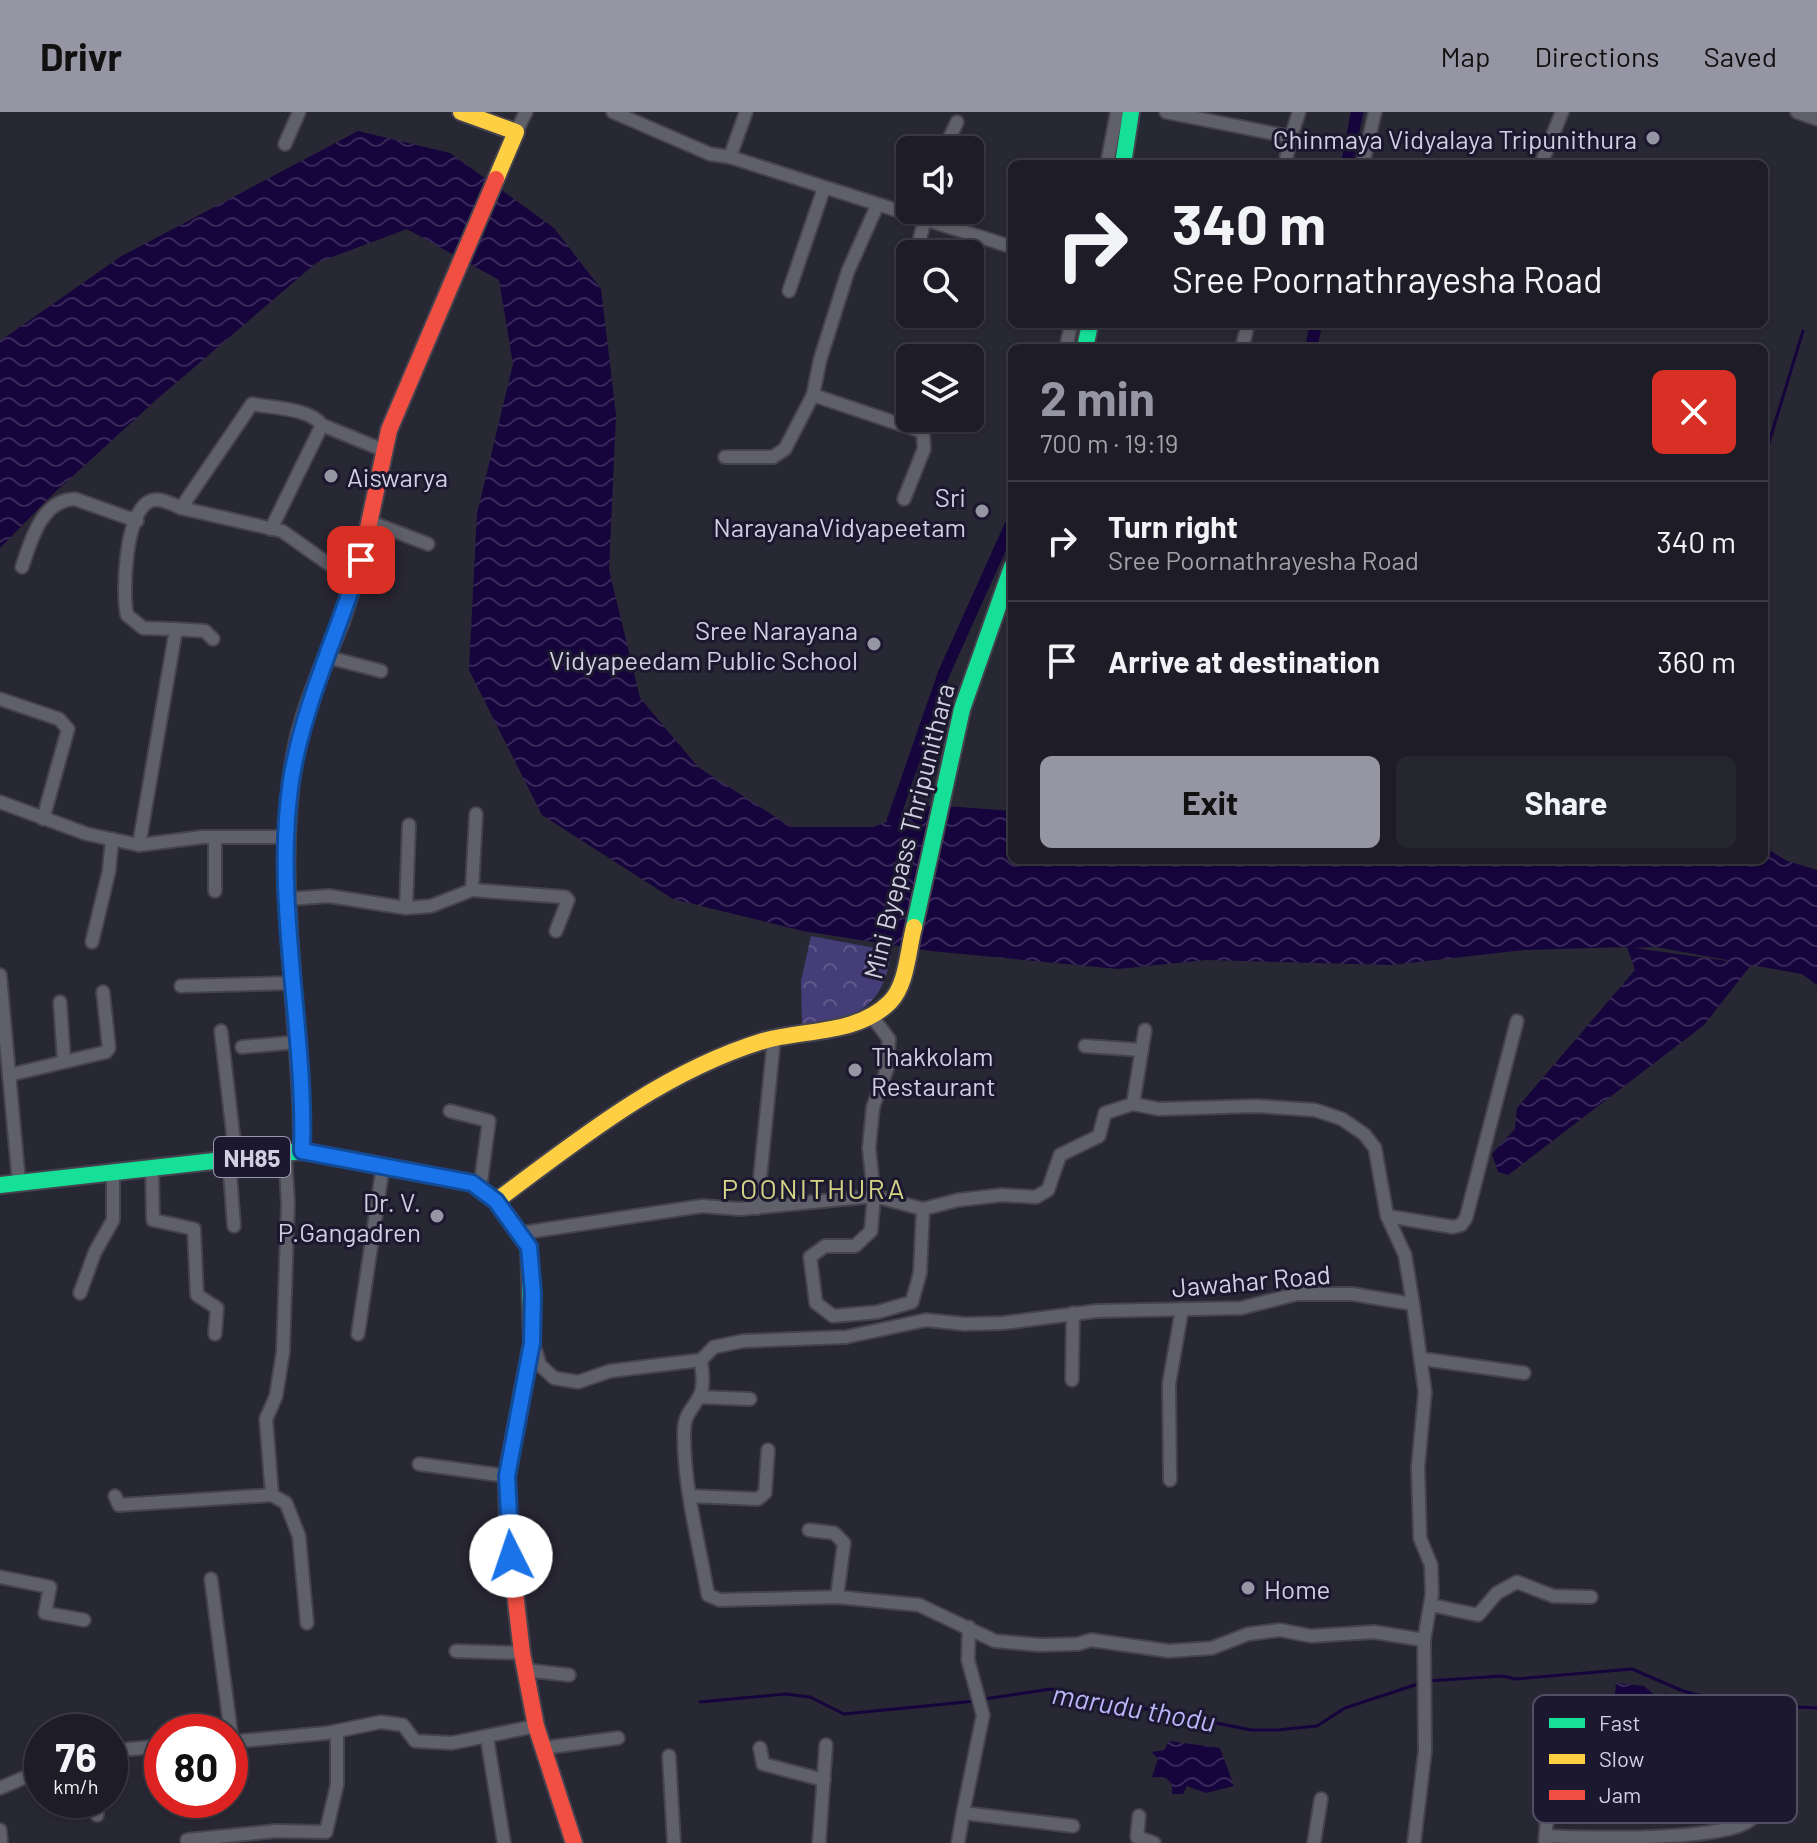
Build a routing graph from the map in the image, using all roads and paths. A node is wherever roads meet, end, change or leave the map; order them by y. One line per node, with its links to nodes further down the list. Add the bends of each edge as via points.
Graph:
1 (299, 112): 18 (street)
2 (461, 112): 15 (main road)
3 (526, 112): 15 (street)
4 (613, 112): 19 (street, via 710,154)
5 (746, 112): 19 (street)
6 (1117, 112): 20 (street)
7 (1131, 112): 21 (main road)
8 (1166, 112): 17 (street)
9 (1299, 112): 17 (street)
10 (1375, 112): 23 (street)
11 (1562, 112): 24 (street)
12 (1797, 112): 13 (street)
13 (1817, 119)
14 (957, 122): 16 (street)
15 (516, 132): 35 (main road)
16 (950, 136)
17 (1291, 137): 22 (street)
18 (285, 144)
19 (730, 157): 25 (street)
20 (1108, 160)
21 (1124, 160)
22 (1286, 160)
23 (1364, 160)
24 (1543, 160)
25 (824, 188): 26 (street); 30 (street)
26 (877, 206): 27 (street); 33 (street, via 848,271)
27 (896, 209)
28 (952, 224): 29 (street)
29 (1008, 245)
30 (789, 291)
31 (1070, 328): 32 (street)
32 (1067, 344)
33 (813, 395): 36 (street, via 785,449 773,457); 37 (street, via 923,432 924,449)
34 (322, 425): 35 (street); 38 (street, via 296,412 252,404); 41 (street)
35 (383, 450): 40 (main road)
36 (725, 457)
37 (904, 499)
38 (181, 508): 39 (street, via 150,501); 41 (street)
39 (137, 521): 43 (street, via 66,499 44,517); 46 (street, via 125,575 127,615 143,628)
40 (368, 521): 42 (street); 45 (main road)
41 (271, 529): 45 (street, via 282,531)
42 (428, 544)
43 (22, 567)
44 (1008, 577): 70 (main road, Mini Byepass Thripunithara, via 961,712 902,975 891,1001)
45 (354, 582): 48 (main road)
46 (174, 629): 47 (street, via 205,631); 58 (street)
47 (213, 639)
48 (327, 657): 49 (street); 56 (main road, via 295,759)
49 (381, 671)
50 (0, 699): 53 (street, via 59,719 68,729)
51 (0, 802): 53 (street)
52 (476, 814): 59 (street)
53 (43, 819): 57 (street)
54 (409, 825): 62 (street)
55 (215, 837): 56 (street); 58 (street); 60 (street)
56 (288, 837): 61 (main road)
57 (112, 839): 58 (street); 64 (street)
58 (139, 845)
59 (472, 890): 62 (street, via 431,906); 63 (street, via 567,898)
60 (215, 891)
61 (288, 899): 62 (street, via 329,896); 66 (main road)
62 (406, 908)
63 (556, 931)
64 (92, 942)
65 (0, 975): 80 (street)
66 (295, 983): 67 (street); 75 (main road)
67 (181, 986)
68 (103, 992): 79 (street, via 109,1048)
69 (60, 1002): 79 (street)
70 (870, 1014): 74 (main road, Mini Byepass Thripunithara, via 855,1023); 91 (street, via 889,1039 869,1148)
71 (1517, 1021): 95 (street, via 1466,1218 1453,1227)
72 (1145, 1030): 78 (street)
73 (221, 1031): 84 (street)
74 (774, 1039): 92 (main road, Mini Byepass Thripunithara, via 696,1065 666,1081 569,1144); 93 (street)
75 (298, 1042): 77 (street); 83 (main road)
76 (1085, 1046): 78 (street)
77 (242, 1047)
78 (1142, 1050): 81 (street)
79 (64, 1061): 80 (street)
80 (9, 1075): 88 (street)
81 (1133, 1104): 94 (street, via 1105,1113 1099,1136 1060,1155 1048,1190 1036,1197 1002,1195); 95 (street, via 1329,1113 1364,1134 1375,1148)
82 (450, 1111): 90 (street, via 488,1119)
83 (293, 1152): 84 (main road, NH85); 85 (main road, NH85); 115 (street, via 283,1352 276,1396 266,1419)
84 (232, 1159): 86 (main road, NH85); 96 (street)
85 (383, 1166): 90 (main road, NH85); 103 (street)
86 (152, 1168): 87 (main road, NH85); 102 (street, via 153,1220 194,1229 197,1295 217,1308)
87 (113, 1173): 88 (main road, NH85); 98 (street, via 113,1220)
88 (19, 1183): 89 (main road, NH85)
89 (0, 1185)
90 (480, 1188): 92 (main road, NH85)
91 (874, 1196): 93 (street); 94 (street); 94 (street, via 871,1231 855,1246 825,1246 810,1257 816,1303 833,1316 912,1302 920,1273)
92 (496, 1201): 97 (main road, NH85)
93 (757, 1208): 97 (street, via 702,1206)
94 (923, 1209)
95 (1387, 1216): 99 (street, via 1405,1255)
96 (234, 1226)
97 (521, 1233): 104 (main road, NH85, via 529,1247)
98 (80, 1293)
99 (1413, 1304): 100 (street, Jawahar Road, via 1352,1294 1297,1294 1241,1308); 105 (street)
100 (1182, 1309): 101 (street, Jawahar Road); 114 (street, via 1169,1384)
101 (1073, 1313): 106 (street, Jawahar Road, via 1003,1323 926,1320 846,1337 743,1341 714,1347); 108 (street)
102 (215, 1334)
103 (358, 1334)
104 (532, 1343): 106 (street, Jawahar Road, via 540,1365 554,1378 578,1382 610,1371); 113 (main road, NH85)
105 (1423, 1359): 107 (street); 123 (street, via 1420,1538 1431,1565)
106 (701, 1360): 109 (street)
107 (1524, 1373)
108 (1072, 1380)
109 (699, 1397): 110 (street); 117 (street, via 688,1407 684,1434)
110 (750, 1399)
111 (768, 1450): 117 (street, via 765,1493 758,1499)
112 (419, 1464): 113 (street)
113 (507, 1476): 129 (main road, NH85, via 508,1532)
114 (1170, 1480)
115 (272, 1495): 116 (street, via 119,1505); 125 (street, via 286,1503 299,1536)
116 (115, 1496)
117 (690, 1496): 121 (street, via 708,1595 720,1600)
118 (809, 1530): 121 (street, via 834,1533 844,1543)
119 (0, 1577): 124 (street, via 50,1587 45,1613)
120 (211, 1579): 131 (street)
121 (837, 1597): 126 (street, via 919,1605)
122 (1591, 1597): 123 (street, via 1553,1596 1517,1582 1497,1593 1478,1615)
123 (1431, 1605): 127 (street)
124 (84, 1620)
125 (307, 1623)
126 (969, 1627): 127 (street, via 995,1641 1040,1645 1091,1640 1169,1651 1212,1648 1248,1634 1280,1630 1311,1636 1374,1632); 145 (street, via 968,1660 983,1715)
127 (1424, 1640): 161 (street, via 1425,1751)
128 (456, 1651): 129 (street)
129 (524, 1661): 130 (street); 132 (main road, NH85)
130 (569, 1675)
131 (228, 1714)
132 (536, 1726): 134 (street); 138 (main road, NH85)
133 (337, 1731): 134 (street, via 381,1722 403,1725 415,1741); 136 (street); 150 (street, via 337,1785)
134 (487, 1738): 154 (street)
135 (618, 1738): 138 (street)
136 (248, 1740)
137 (826, 1745): 142 (street)
138 (543, 1748): 155 (main road, NH85)
139 (760, 1748): 142 (street, via 763,1764 772,1769)
140 (669, 1756): 156 (street)
141 (24, 1778): 143 (street)
142 (824, 1780): 157 (street)
143 (0, 1788)
144 (1321, 1799): 160 (street)
145 (963, 1813): 148 (street); 158 (street)
146 (1139, 1816): 159 (street, via 1137,1837)
147 (1751, 1823): 152 (street, via 1739,1833 1674,1842)
148 (1073, 1826)
149 (0, 1830): 153 (street)
150 (326, 1837): 151 (street, via 276,1831)
151 (187, 1840)
152 (1546, 1840)
153 (1, 1843)
154 (504, 1843)
155 (574, 1843)
156 (674, 1843)
157 (819, 1843)
158 (958, 1843)
159 (1154, 1843)
160 (1314, 1843)
161 (1414, 1843)

